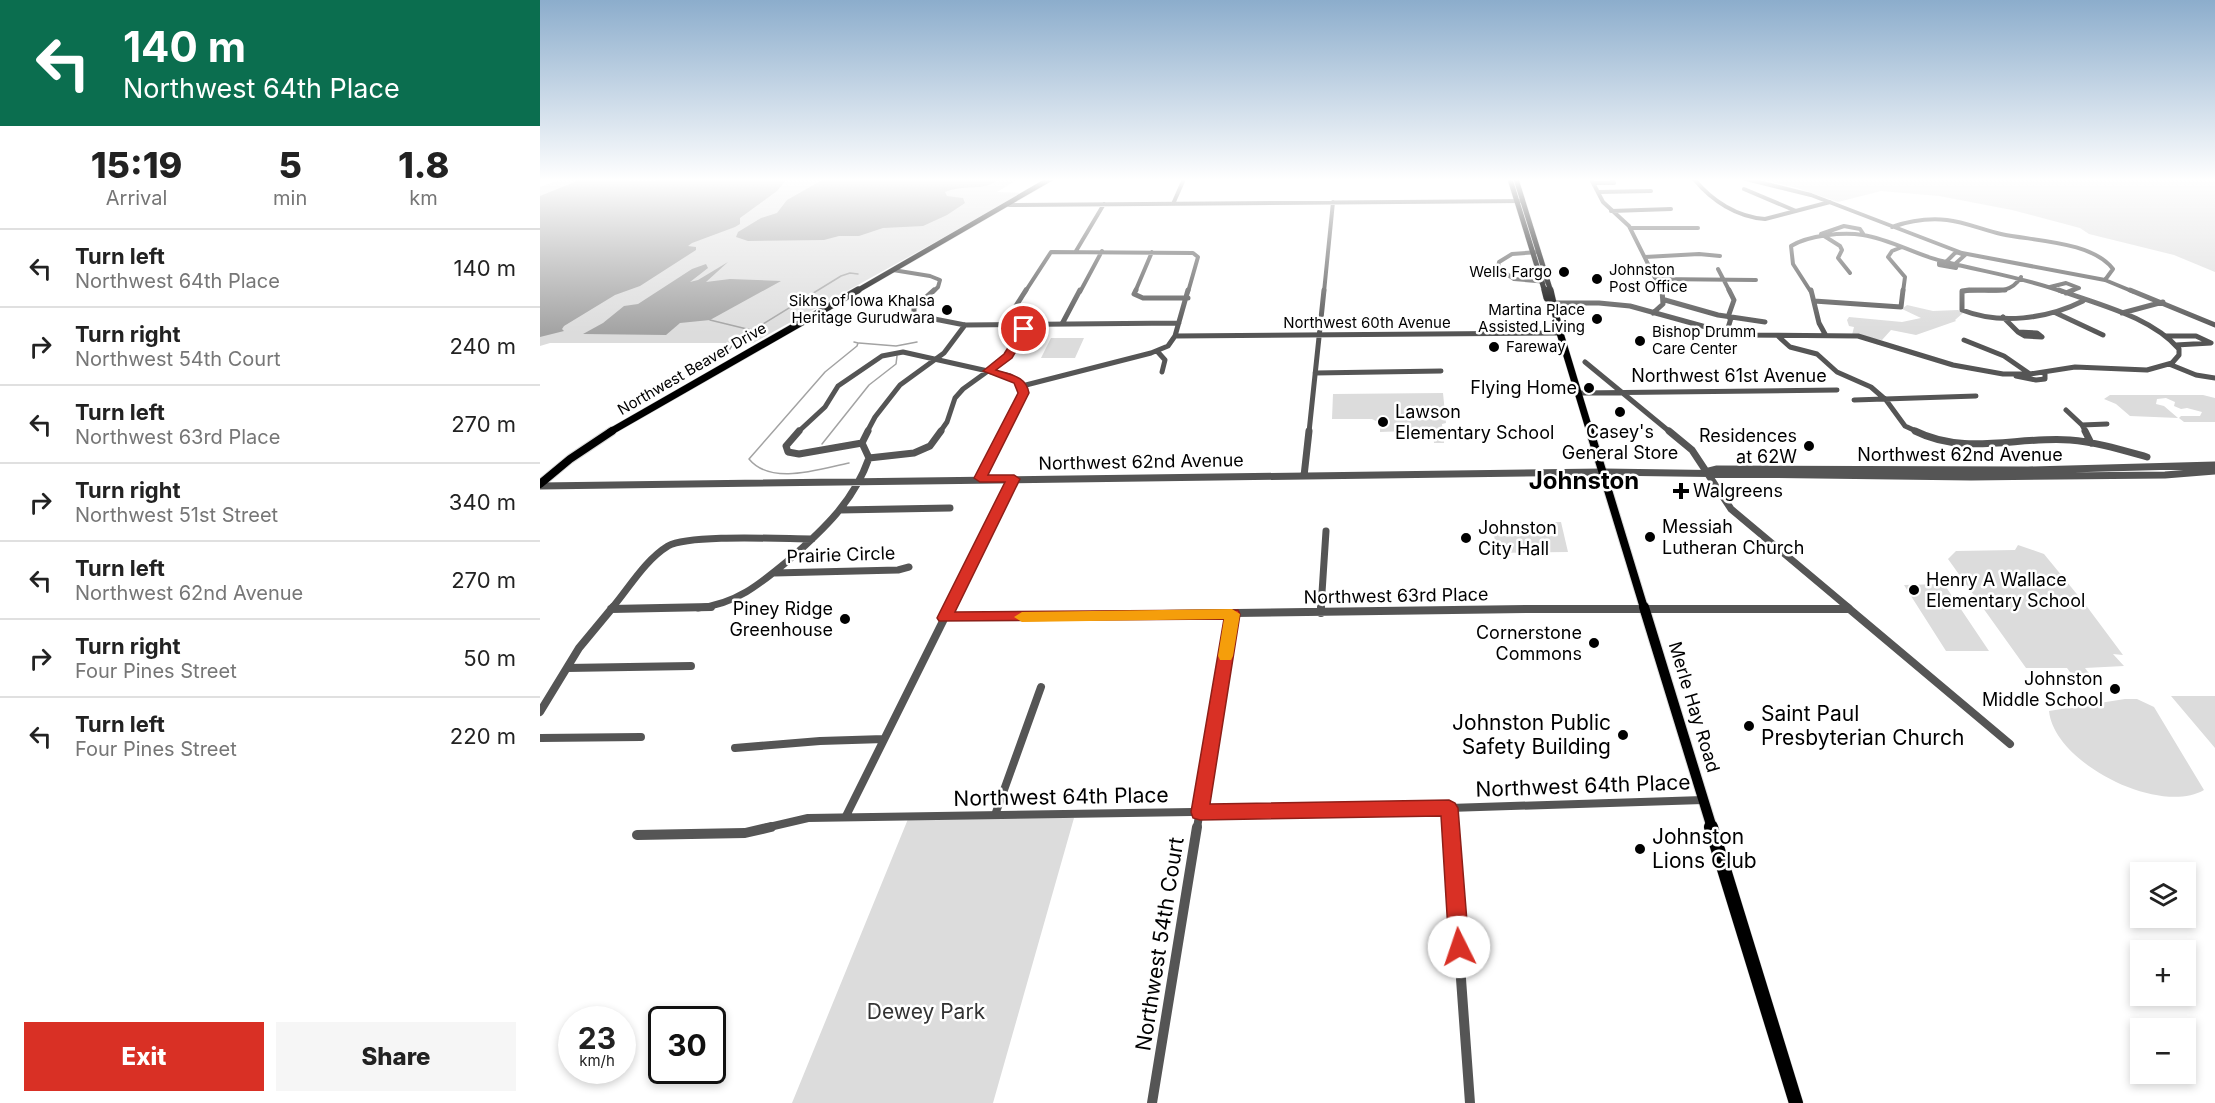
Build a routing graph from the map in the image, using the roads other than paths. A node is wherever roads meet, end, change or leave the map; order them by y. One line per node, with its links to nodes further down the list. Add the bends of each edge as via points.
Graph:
1 (964, 230): 22 (main road, Northwest Beaver Drive)
2 (1088, 230): 11 (street)
3 (1330, 230): 54 (street)
4 (1526, 230): 15 (main road, Merle Hay Road)
5 (1531, 230): 16 (main road, Merle Hay Road)
6 (1631, 230): 18 (street)
7 (1906, 230): 13 (street)
8 (1989, 230): 25 (street, via 2093,254 2110,262 2113,269)
9 (1828, 238): 10 (street, via 1864,235); 23 (street, via 1840,246 1838,258); 34 (street, via 1799,241 1791,246 1790,260 1807,283)
10 (1902, 247): 19 (street); 34 (street, via 1888,257 1905,277 1901,307)
11 (1076, 251): 12 (street); 49 (street, via 1051,252)
12 (1102, 251): 14 (street); 47 (street)
13 (1963, 251): 19 (street); 20 (street, via 1965,255); 25 (street)
14 (1152, 252): 32 (street, via 1193,253 1198,257); 32 (street, via 1134,294 1143,298)
15 (1531, 252): 16 (street); 29 (main road, Merle Hay Road); 29 (street, via 1506,256 1498,268 1510,277)
16 (1539, 252): 29 (main road, Merle Hay Road)
17 (1720, 256): 18 (street)
18 (1645, 257): 26 (street)
19 (1944, 261): 20 (street)
20 (1954, 264): 24 (street)
21 (1718, 269): 27 (street)
22 (893, 270): 48 (street, via 940,280 938,287 914,308 914,315); 95 (main road, Northwest Beaver Drive, via 619,426)
23 (1850, 273)
24 (2021, 278): 30 (street); 41 (street, via 2006,291 1962,291 1965,312)
25 (2105, 278): 36 (street)
26 (1656, 279): 27 (street); 33 (street)
27 (1722, 279): 28 (street); 42 (street, via 1734,300)
28 (1756, 280)
29 (1544, 282): 37 (main road, Merle Hay Road)
30 (2050, 287): 31 (street); 31 (street, via 2066,283 2079,288)
31 (2066, 293): 35 (street)
32 (1188, 298): 44 (street)
33 (1665, 300): 38 (street); 42 (street)
34 (1814, 301): 53 (street, via 1818,323)
35 (2083, 301): 39 (street); 40 (street)
36 (2166, 302): 40 (street); 45 (street)
37 (1551, 303): 38 (street, via 1612,304); 52 (main road, Merle Hay Road)
38 (1653, 313): 57 (street, via 1727,334)
39 (2056, 313): 41 (street); 55 (street)
40 (2122, 313): 58 (street)
41 (2003, 317): 51 (street)
42 (1729, 318): 43 (street); 50 (street)
43 (1765, 322)
44 (1179, 323): 47 (street); 56 (street)
45 (2215, 323)
46 (1027, 324): 47 (street); 49 (street); 65 (street, via 1008,356)
47 (1062, 324)
48 (965, 325): 49 (street); 62 (street)
49 (1004, 325)
50 (1728, 328)
51 (2018, 332)
52 (1560, 333): 54 (street, Northwest 60th Avenue); 76 (main road, Merle Hay Road)
53 (1825, 334): 57 (street); 70 (street, via 1875,340 1954,366)
54 (1319, 335): 56 (street, Northwest 60th Avenue); 69 (street)
55 (2103, 335)
56 (1176, 336): 61 (street)
57 (1778, 336): 79 (street, via 1790,347 1822,357 1837,372 1871,387)
58 (2166, 336): 60 (street); 60 (street, via 2198,336 2211,343)
59 (1964, 340): 71 (street, via 2004,356)
60 (2176, 345): 64 (street, via 2179,355)
61 (1157, 351): 67 (street, via 1165,360); 73 (street)
62 (938, 360): 65 (street); 83 (street, via 900,385 875,417); 83 (street, via 903,352 874,360 837,386 825,407 786,446 788,452 799,454)
63 (1585, 362): 75 (street)
64 (2169, 364): 68 (street, via 2143,370 2076,367); 72 (street)
65 (988, 371): 73 (street, via 1010,376); 86 (street, via 955,398 944,427 928,448)
66 (1441, 371): 69 (street)
67 (1162, 372)
68 (2045, 372): 70 (street, via 2045,379 2036,381); 71 (street)
69 (1315, 373): 91 (street)
70 (2012, 374): 71 (street)
71 (2030, 374)
72 (2215, 378)
73 (1022, 386): 92 (street, via 1021,402)
74 (1837, 390): 75 (street, Northwest 61st Avenue)
75 (1621, 392): 76 (street, Northwest 61st Avenue); 90 (street, via 1692,450)
76 (1579, 393): 89 (main road, Merle Hay Road)
77 (1976, 396): 79 (street)
78 (1854, 400): 79 (street)
79 (1886, 400): 84 (street, via 1910,430 1948,443)
80 (2066, 410): 82 (street)
81 (2108, 424): 82 (street)
82 (2082, 425): 84 (street)
83 (862, 443): 86 (street)
84 (2091, 443): 85 (street)
85 (2122, 450)
86 (869, 458): 94 (street)
87 (2215, 465): 90 (street, Northwest 62nd Avenue, via 2159,469)
88 (2215, 471): 90 (street, Northwest 62nd Avenue, via 1974,477)
89 (1603, 472): 90 (street, Northwest 62nd Avenue); 91 (street, Northwest 62nd Avenue); 104 (main road, Merle Hay Road)
90 (1706, 472): 103 (street, via 1731,509)
91 (1304, 476): 93 (street, Northwest 62nd Avenue)
92 (980, 478): 93 (street, Northwest 62nd Avenue); 94 (street, Northwest 62nd Avenue)
93 (1014, 479): 107 (street)
94 (861, 481): 95 (street, Northwest 62nd Avenue); 97 (street)
95 (540, 485)
96 (950, 508): 97 (street)
97 (840, 510): 99 (street)
98 (1326, 531): 105 (street)
99 (812, 539): 101 (street); 102 (street, via 680,542 651,561)
100 (909, 567): 101 (street, Prairie Circle)
101 (774, 573): 102 (street, via 750,592 717,606)
102 (611, 609): 109 (street)
103 (1848, 609): 104 (street, Northwest 63rd Place); 116 (street)
104 (1645, 610): 105 (street, Northwest 63rd Place); 118 (main road, Merle Hay Road)
105 (1321, 613): 106 (street, Northwest 63rd Place)
106 (1232, 614): 107 (street, Northwest 63rd Place); 120 (street, Northwest 54th Court)
107 (945, 618): 115 (street)
108 (691, 666): 109 (street)
109 (567, 668): 111 (street)
110 (1041, 687): 121 (street)
111 (543, 704): 112 (street)
112 (540, 712)
113 (640, 737): 114 (street)
114 (540, 738)
115 (884, 739): 117 (street); 122 (street)
116 (2010, 744)
117 (735, 748)
118 (1703, 800): 119 (street, Northwest 64th Place); 126 (main road, Merle Hay Road)
119 (1449, 808): 120 (street, Northwest 64th Place); 125 (street)
120 (1200, 812): 121 (street, Northwest 64th Place); 124 (street, Northwest 54th Court)
121 (995, 815): 122 (street, Northwest 64th Place)
122 (846, 816): 123 (street, Northwest 64th Place, via 808,818 745,833)
123 (637, 835)
124 (1152, 1103)
125 (1470, 1103)
126 (1796, 1103)

